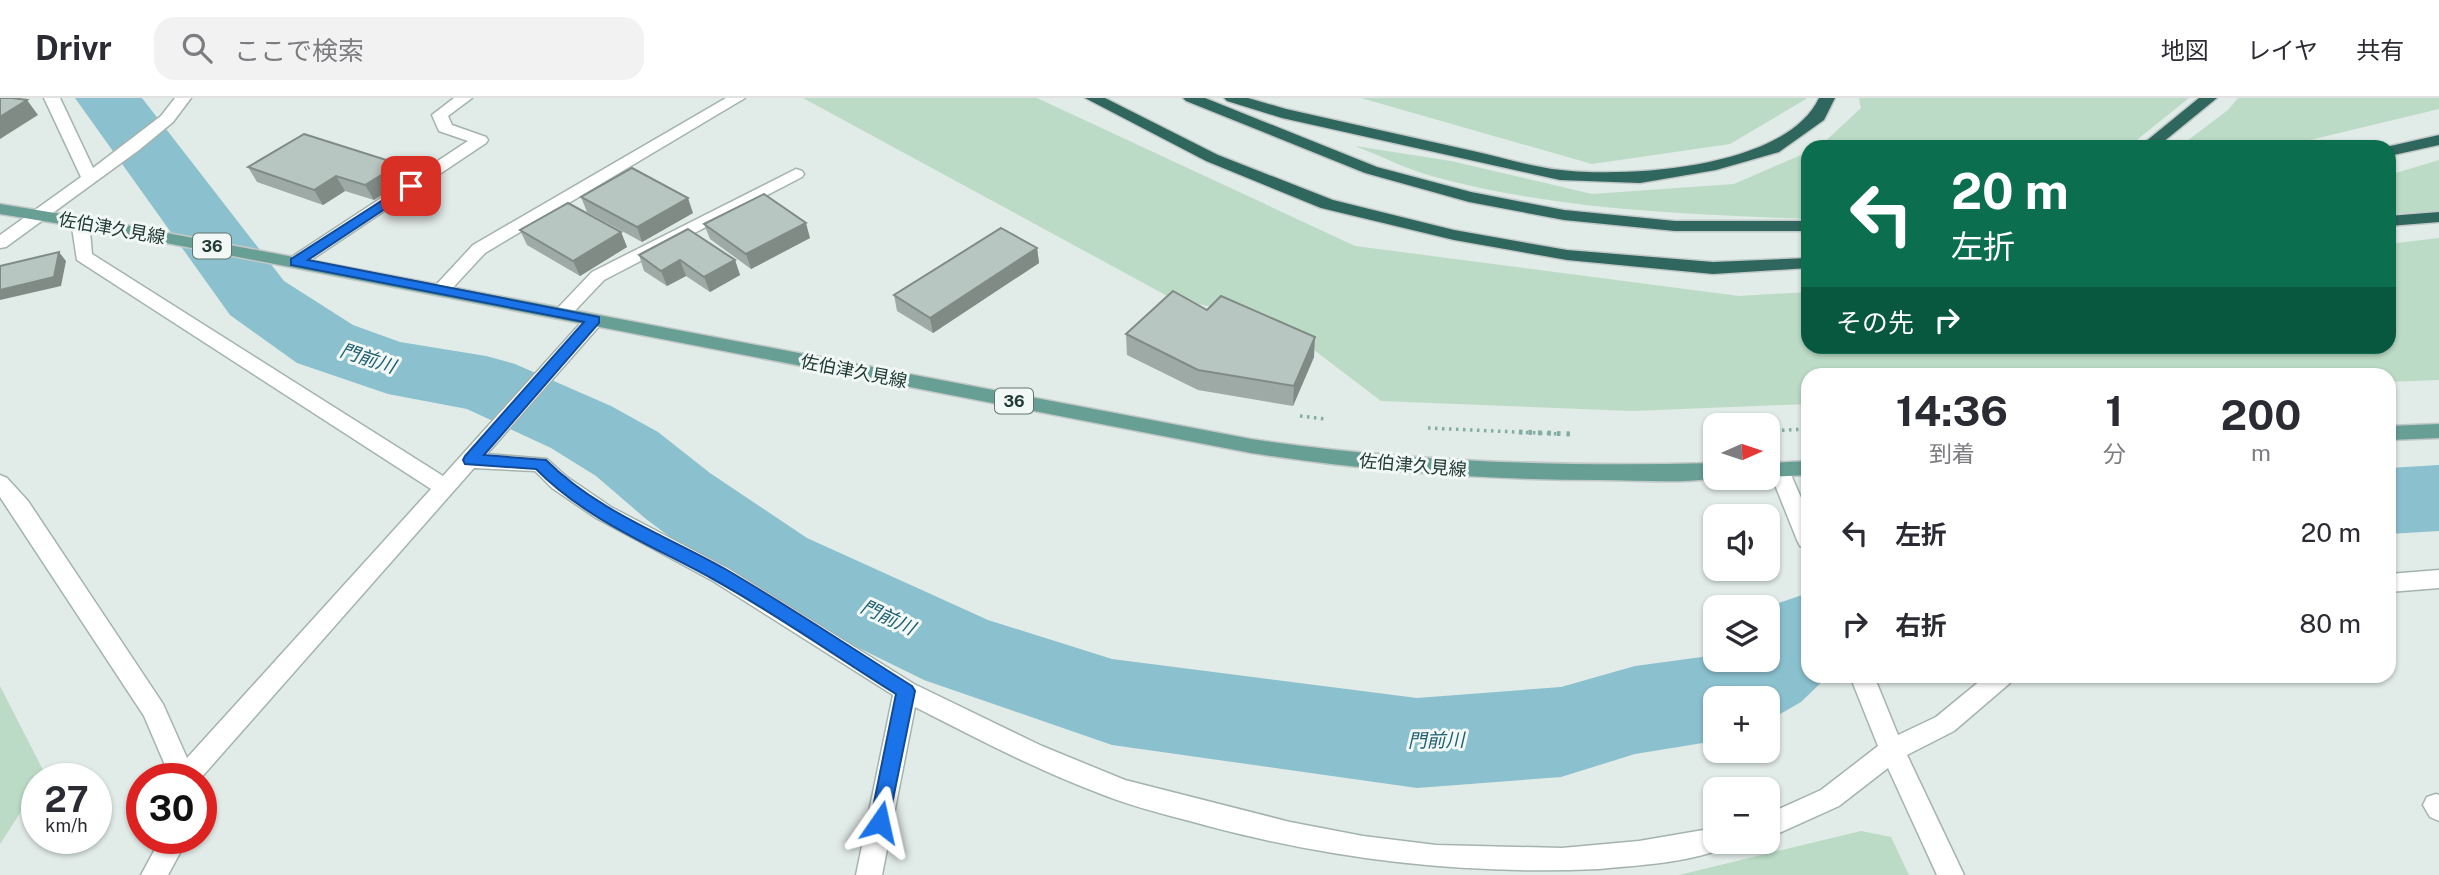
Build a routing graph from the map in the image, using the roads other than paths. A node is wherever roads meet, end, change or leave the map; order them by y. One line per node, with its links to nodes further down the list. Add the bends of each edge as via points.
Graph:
1 (52, 98): 14 (street)
2 (183, 98): 14 (street, via 167,120)
3 (464, 98): 22 (street, via 440,115 445,128 480,141)
4 (737, 98): 26 (street, via 479,249)
5 (1093, 98): 24 (highway, via 1212,158 1327,204 1454,235 1567,255)
6 (1191, 98): 20 (highway, via 1371,170 1469,197 1564,215 1675,226)
7 (1232, 98): 8 (highway, via 1560,175 1640,178 1773,149 1818,117)
8 (1827, 98)
9 (2209, 98): 10 (highway)
10 (2156, 140)
11 (2439, 140): 12 (highway)
12 (2396, 149)
13 (796, 174): 27 (street, via 598,276)
14 (90, 178): 16 (street)
15 (0, 209): 16 (main road, 佐伯津久見線 / 36)
16 (39, 215): 19 (main road, 佐伯津久見線 / 36); 21 (street)
17 (2439, 217): 18 (highway)
18 (2396, 220)
19 (80, 221): 22 (main road, 佐伯津久見線 / 36); 37 (street, via 83,256)
20 (1801, 226)
21 (0, 243)
22 (296, 262): 26 (main road, 佐伯津久見線 / 36)
23 (1801, 262): 24 (highway)
24 (1713, 268): 25 (highway)
25 (1801, 271)
26 (441, 290): 27 (main road, 佐伯津久見線 / 36)
27 (561, 314): 28 (main road, 佐伯津久見線 / 36)
28 (593, 321): 31 (street); 33 (main road, 佐伯津久見線 / 36, via 1275,450 1483,470)
29 (2439, 431): 30 (main road)
30 (2396, 433)
31 (475, 455): 37 (street); 43 (street, via 540,464 605,515 720,574)
32 (1801, 469): 34 (main road)
33 (1703, 471)
34 (1780, 471)
35 (1780, 480): 38 (street)
36 (0, 483): 45 (street, via 154,711)
37 (446, 488): 46 (street)
38 (1801, 525)
39 (2439, 579): 40 (street)
40 (2396, 582)
41 (1865, 683): 44 (street)
42 (1994, 683): 44 (street, via 1945,724)
43 (906, 691): 50 (street, via 1113,788 1279,832); 52 (street)
44 (1891, 748): 47 (street, via 1830,798); 53 (street)
45 (177, 763)
46 (198, 763)
47 (1780, 821)
48 (1703, 842): 50 (street)
49 (166, 854): 51 (street)
50 (1512, 868)
51 (153, 875)
52 (869, 875)
53 (1951, 875)

